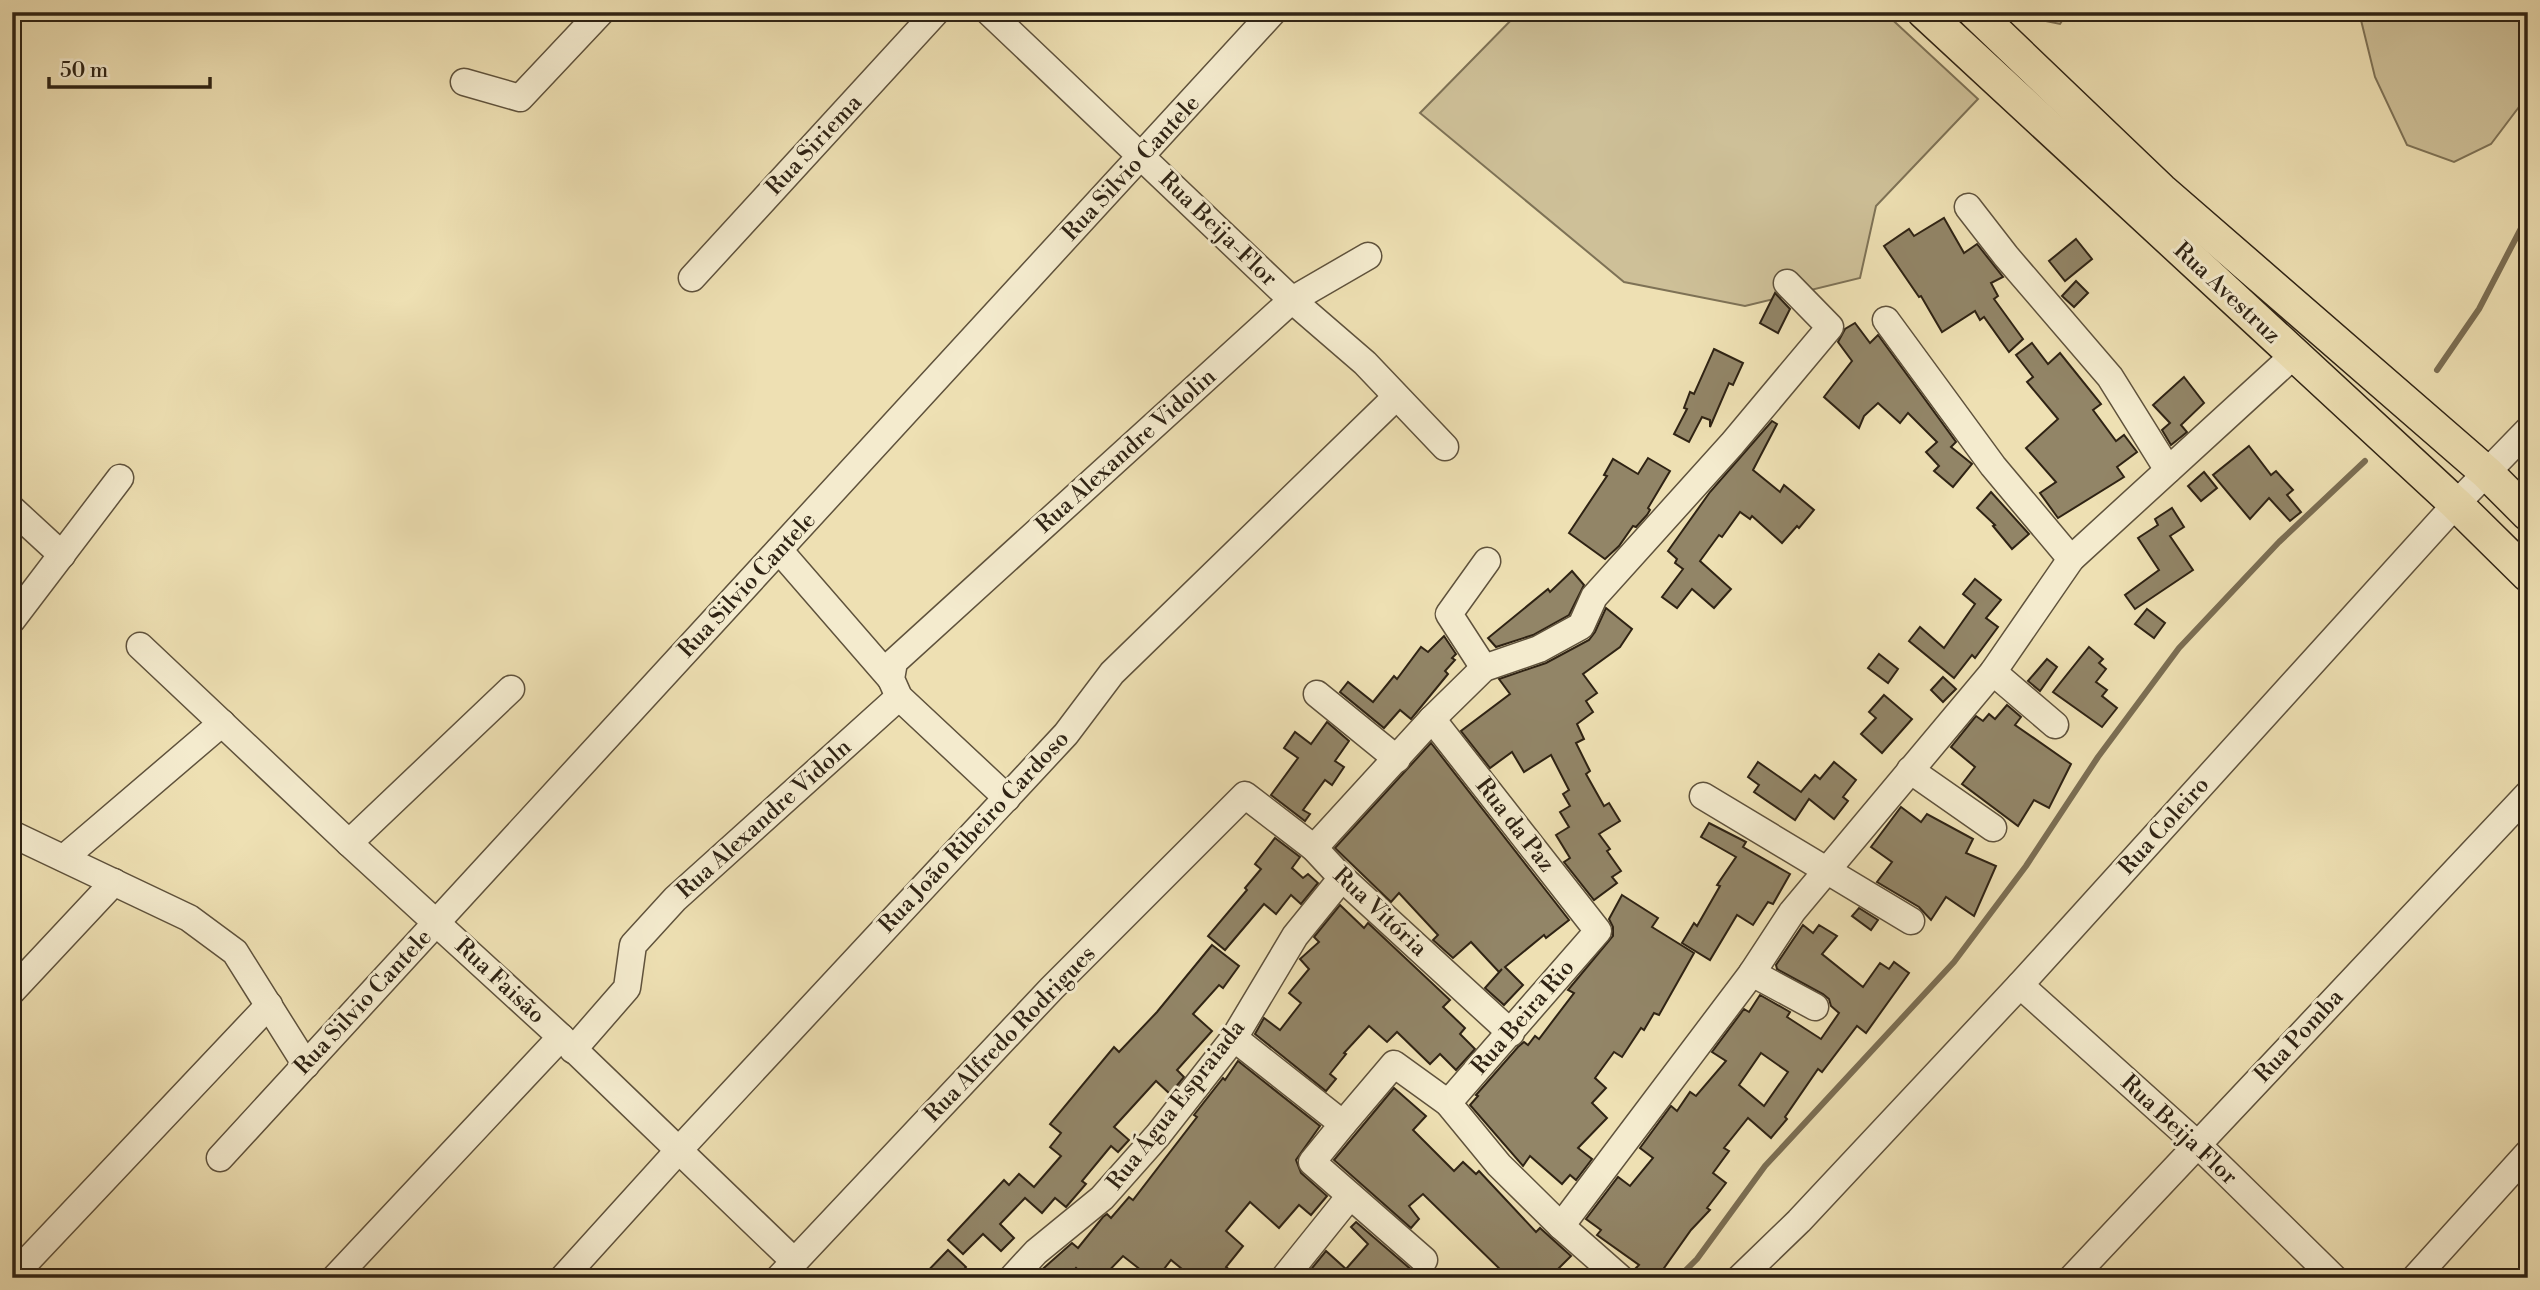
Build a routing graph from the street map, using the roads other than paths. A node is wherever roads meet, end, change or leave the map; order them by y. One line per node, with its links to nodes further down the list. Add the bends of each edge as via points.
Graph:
1 (601, 12): 7 (street, via 520,98)
2 (936, 12): 11 (street, Rua Siriema)
3 (989, 12): 8 (street, Rua Beija-Flor)
4 (1273, 12): 8 (street, Rua Silvio Cantele)
5 (1924, 12): 15 (main road, Rua Avestruz)
6 (1975, 12): 20 (main road, Rua Avestruz, via 2161,190)
7 (464, 82)
8 (1142, 156): 13 (street, Rua Beija-Flor); 25 (street, Rua Silvio Cantele)
9 (1968, 207): 19 (street, via 2110,377)
10 (1368, 256): 13 (street, Rua Alexandre Vidolin)
11 (692, 278)
12 (1787, 283): 32 (street, via 1830,327 1732,429 1594,597 1581,626 1539,649)
13 (1292, 300): 16 (street, Rua Beija-Flor, via 1365,363); 34 (street, Rua Alexandre Vidolin)
14 (1886, 320): 27 (street, via 1993,466)
15 (2294, 355): 19 (street); 22 (main road, Rua Avestruz)
16 (1396, 397): 18 (street, Rua Beija-Flor); 45 (street, Rua João Ribeiro Cardoso, via 1112,673 1066,734)
17 (2528, 430): 20 (street, Rua Coleiro)
18 (1445, 447)
19 (2168, 470): 27 (street)
20 (2487, 473): 22 (street, Rua Coleiro); 24 (main road, Rua Avestruz)
21 (120, 478): 26 (street)
22 (2456, 504): 29 (main road, Rua Avestruz); 58 (street, Rua Coleiro)
23 (12, 509): 26 (street)
24 (2528, 514)
25 (779, 550): 34 (street); 55 (street, Rua Silvio Cantele)
26 (62, 555): 30 (street)
27 (2071, 559): 33 (street)
28 (1487, 561): 32 (street, via 1449,614)
29 (2528, 575)
30 (12, 621)
31 (140, 646): 38 (street, Rua Faisão)
32 (1484, 668): 37 (street)
33 (1993, 671): 39 (street); 41 (street)
34 (895, 679): 45 (street); 64 (street, Rua Alexandre Vidoln, via 633,945 627,988)
35 (511, 689): 48 (street)
36 (1317, 694): 40 (street)
37 (1433, 719): 40 (street); 56 (street, Rua da Paz)
38 (222, 723): 48 (street, Rua Faisão); 50 (street)
39 (2055, 725)
40 (1397, 759): 49 (street)
41 (1910, 770): 46 (street); 51 (street)
42 (2528, 794): 68 (street, Rua Pomba)
43 (1245, 795): 49 (street, Rua Vitória); 75 (street, Rua Alfredo Rodrigues, via 1052,988)
44 (1703, 796): 51 (street)
45 (1007, 798): 69 (street, Rua João Ribeiro Cardoso)
46 (1993, 828)
47 (15, 841): 50 (street)
48 (349, 843): 55 (street, Rua Faisão)
49 (1314, 848): 52 (street, Rua Vitória)
50 (64, 858): 53 (street)
51 (1828, 870): 54 (street); 57 (street, via 1792,912)
52 (1342, 878): 62 (street, Rua Vitória); 63 (street, Rua Água Espraiada, via 1295,936)
53 (114, 881): 59 (street); 60 (street, via 189,918 235,952)
54 (1911, 921)
55 (436, 923): 64 (street, Rua Faisão); 65 (street, Rua Silvio Cantele)
56 (1598, 931): 62 (street, Rua Beira Rio)
57 (1752, 973): 61 (street); 73 (street)
58 (2020, 985): 68 (street, Rua Beija Flor); 82 (street, Rua Coleiro)
59 (12, 991)
60 (269, 1005): 65 (street); 76 (street)
61 (1815, 1007)
62 (1511, 1033): 66 (street, Rua Beira Rio)
63 (1234, 1038): 67 (street); 79 (street, Rua Água Espraiada, via 1102,1198)
64 (568, 1044): 69 (street, Rua Faisão); 77 (street)
65 (306, 1065): 71 (street, Rua Silvio Cantele)
66 (1448, 1103): 67 (street, via 1394,1064); 73 (street, via 1499,1165)
67 (1343, 1124): 72 (street, via 1312,1162)
68 (2197, 1144): 83 (street, Rua Pomba); 84 (street, Rua Beija Flor)
69 (678, 1151): 75 (street, Rua Faisão); 78 (street, Rua João Ribeiro Cardoso)
70 (2528, 1153): 85 (street)
71 (220, 1158)
72 (1350, 1196): 74 (street); 80 (street)
73 (1561, 1226): 81 (street)
74 (1424, 1260)
75 (787, 1269)
76 (12, 1277)
77 (335, 1278)
78 (563, 1278)
79 (1012, 1278)
80 (1284, 1278)
81 (1620, 1278)
82 (1740, 1278)
83 (2072, 1278)
84 (2334, 1278)
85 (2415, 1278)

